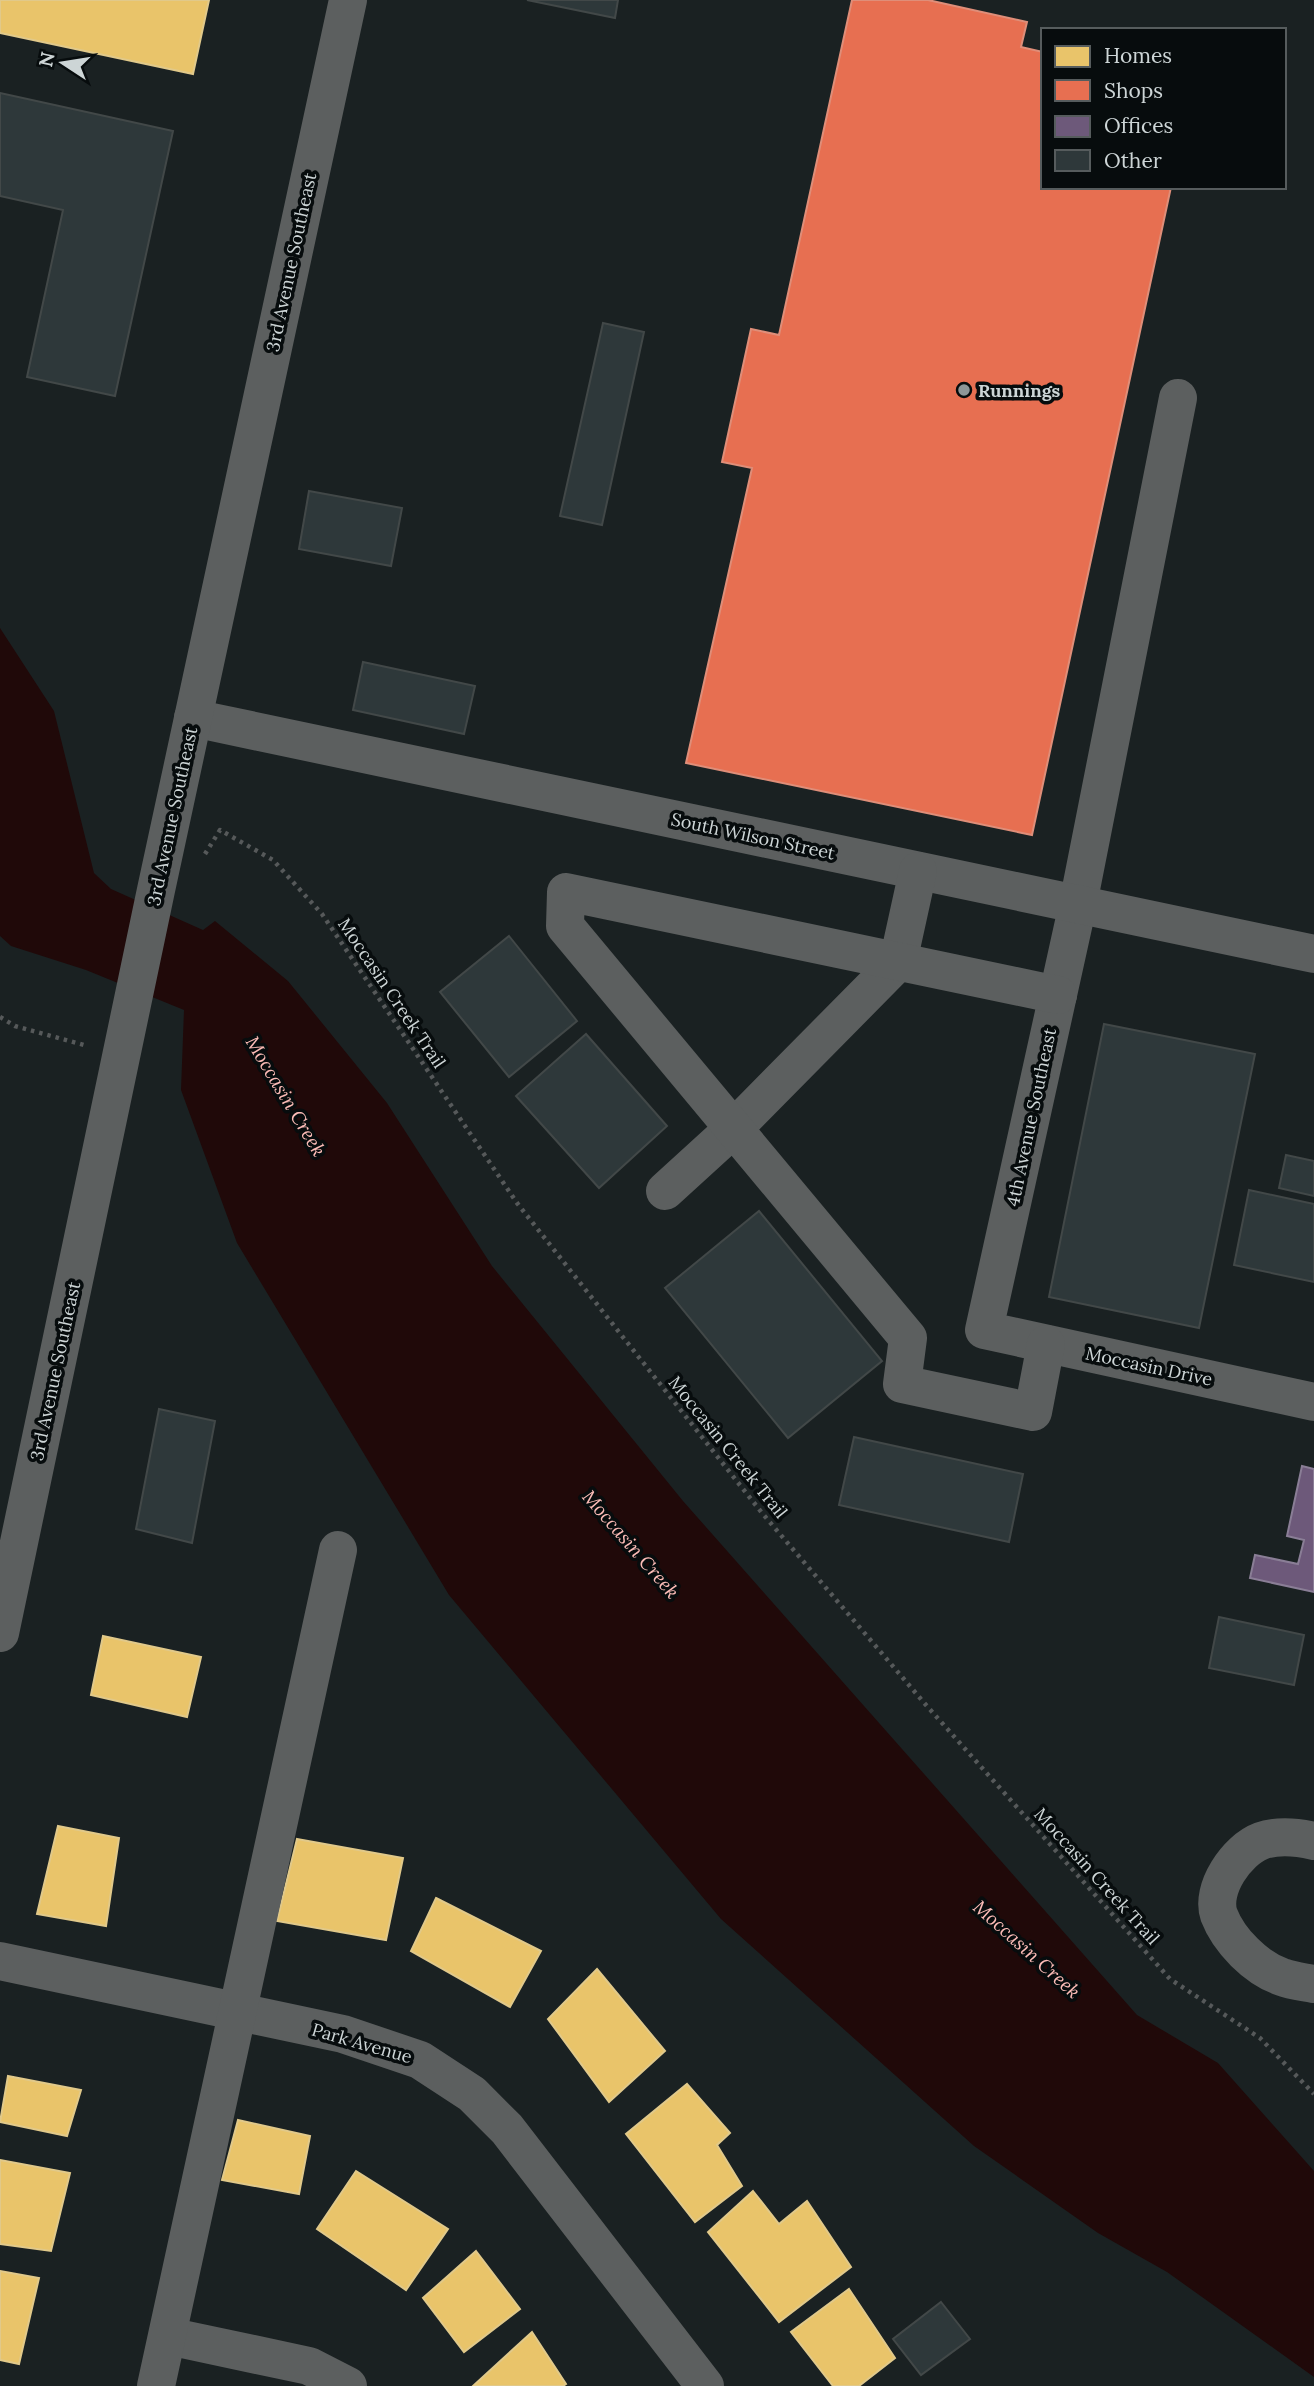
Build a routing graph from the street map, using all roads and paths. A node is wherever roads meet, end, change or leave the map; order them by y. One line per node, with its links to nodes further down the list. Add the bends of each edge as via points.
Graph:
1 (348, 0): 3 (street, 3rd Avenue Southeast)
2 (1178, 398): 6 (street, 4th Avenue Southeast)
3 (193, 718): 5 (street, South Wilson Street); 11 (street, 3rd Avenue Southeast)
4 (204, 856): 23 (path, Moccasin Creek Trail, via 220,830 273,860 322,914 517,1203 762,1513 926,1706 1170,1979 1259,2039)
5 (918, 871): 6 (street, South Wilson Street); 8 (street)
6 (1078, 904): 7 (street, South Wilson Street); 9 (street, 4th Avenue Southeast)
7 (1314, 954)
8 (898, 962): 9 (street); 12 (street); 12 (street, via 566,892 565,926)
9 (1058, 995): 14 (street, 4th Avenue Southeast)
10 (0, 1017): 11 (path, via 73,1043)
11 (124, 1039): 18 (street, 3rd Avenue Southeast)
12 (733, 1129): 13 (street); 15 (street, via 908,1338 902,1384 1033,1412)
13 (665, 1191)
14 (984, 1330): 15 (street, Moccasin Drive)
15 (1046, 1344): 16 (street, Moccasin Drive)
16 (1314, 1402)
17 (338, 1550): 22 (street)
18 (0, 1633)
19 (1314, 1841): 21 (street, via 1295,1837 1261,1841 1237,1856 1221,1882 1218,1912 1251,1959 1282,1977)
20 (0, 1961): 22 (street, Park Avenue)
21 (1314, 1984)
22 (238, 2012): 24 (street); 27 (street, Park Avenue, via 342,2034 420,2060 472,2094 507,2129)
23 (1314, 2094)
24 (168, 2336): 25 (street); 26 (street, via 309,2366)
25 (156, 2386)
26 (348, 2386)
27 (705, 2386)

